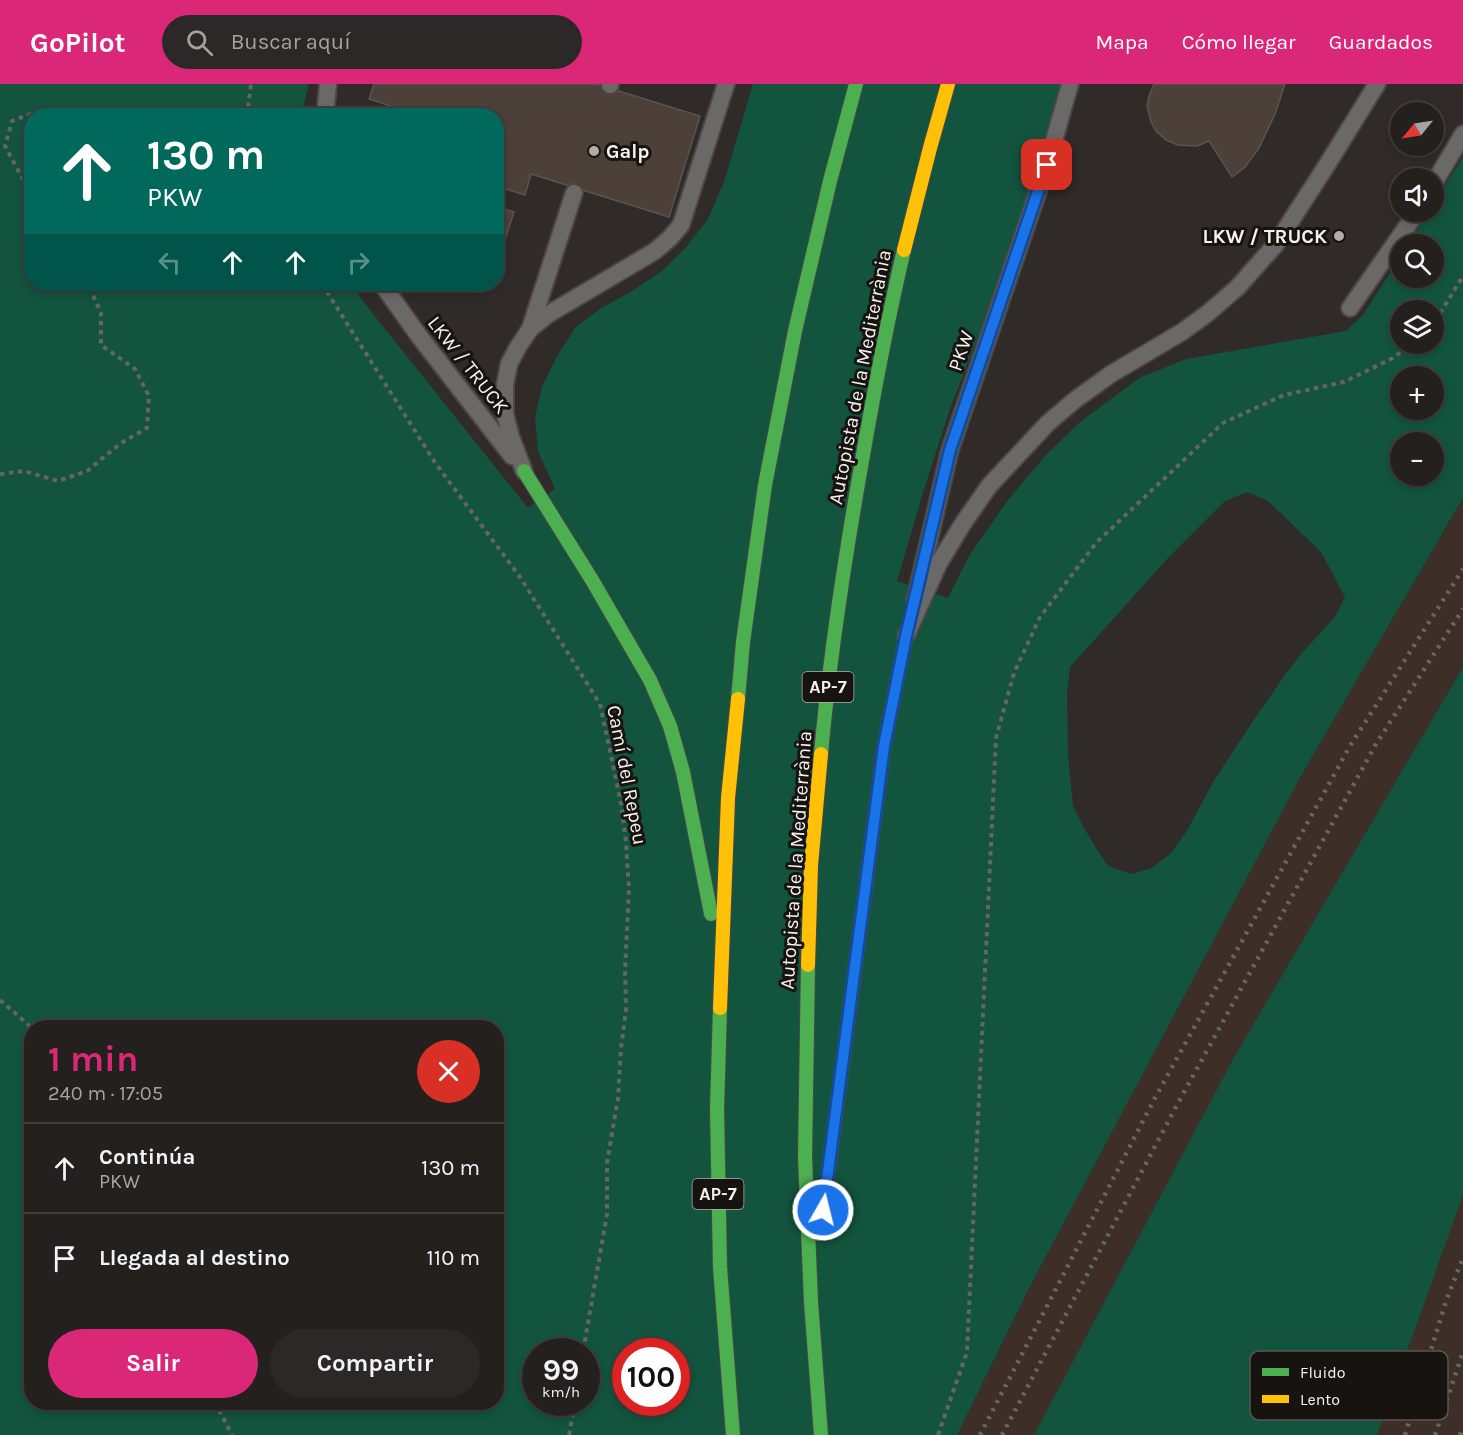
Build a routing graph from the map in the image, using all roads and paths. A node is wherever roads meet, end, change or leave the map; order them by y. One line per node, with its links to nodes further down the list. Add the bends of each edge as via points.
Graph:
1 (251, 84): 8 (path)
2 (328, 84): 9 (lane)
3 (726, 84): 23 (lane, via 681,225 655,251)
4 (856, 84): 29 (highway, AP-7, via 795,331 765,485 743,642 729,787)
5 (948, 84): 32 (highway, Autopista de la Mediterrània / AP-7, via 886,331 842,576 824,719 811,866 806,1013 805,1157)
6 (1070, 84): 28 (lane, PKW, via 1047,165 950,450)
7 (1377, 84): 28 (lane, via 1276,244 1237,288 1182,332 1075,400 989,486 939,563)
8 (248, 108)
9 (326, 108)
10 (24, 116): 13 (path, via 12,121 5,147)
11 (1463, 135): 12 (lane)
12 (1443, 168)
13 (24, 181)
14 (574, 193): 23 (lane)
15 (1410, 222): 22 (lane)
16 (1463, 276): 21 (path)
17 (90, 291): 27 (path, via 101,314 101,345 135,369 149,396 147,428 87,471 58,481 24,471)
18 (326, 291): 33 (path, Camí del Repeu, via 436,464 520,577 600,704 621,804 629,890 626,1010 608,1163 607,1214)
19 (387, 291): 24 (lane, LKW / TRUCK)
20 (398, 291): 24 (lane)
21 (1444, 307)
22 (1350, 308)
23 (530, 329): 26 (lane, via 509,364 505,386 511,437)
24 (419, 336): 26 (lane, LKW / TRUCK)
25 (1398, 354): 40 (path, via 1344,382 1284,395 1224,423 1096,543 1040,617 1014,673 996,738 967,1352)
26 (524, 471): 29 (highway, via 644,670 670,726)
27 (0, 474)
28 (906, 636): 32 (highway, via 884,746)
29 (721, 952): 38 (highway, AP-7, via 717,1109 720,1267)
30 (0, 1000): 31 (path)
31 (24, 1021)
32 (811, 1302): 39 (highway, Autopista de la Mediterrània / AP-7)
33 (585, 1338)
34 (218, 1410): 36 (path)
35 (572, 1416): 37 (path)
36 (232, 1435)
37 (569, 1435)
38 (733, 1435)
39 (821, 1435)
40 (938, 1435)

